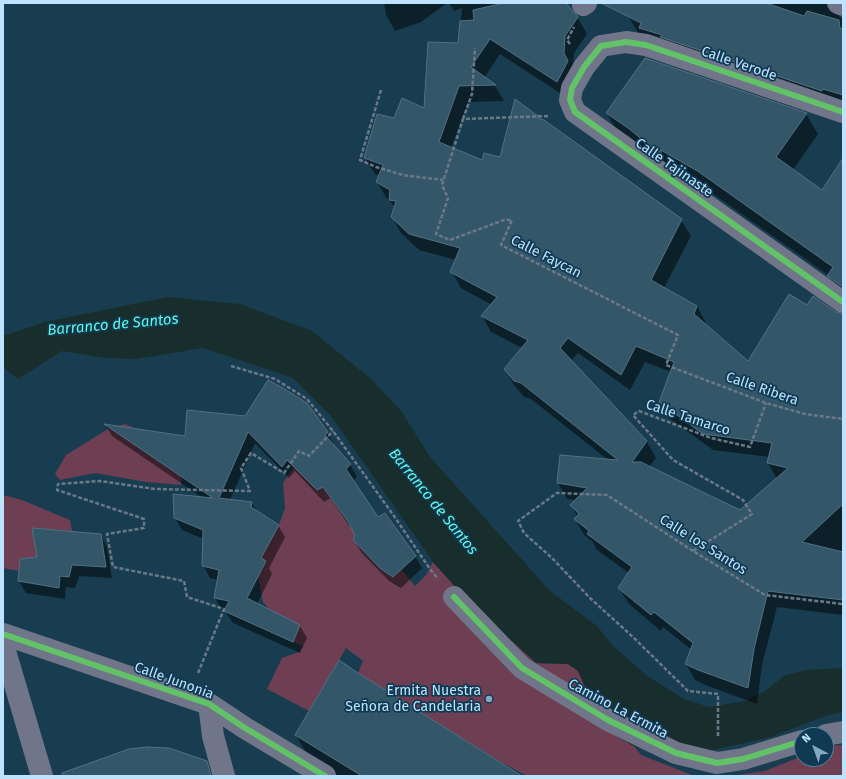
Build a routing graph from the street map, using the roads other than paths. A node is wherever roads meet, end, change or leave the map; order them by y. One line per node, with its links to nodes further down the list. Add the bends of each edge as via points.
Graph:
1 (838, 3): 2 (street)
2 (843, 4)
3 (575, 112): 4 (street, Calle Verode, via 570,100 572,88 584,67 601,46 626,42 646,45); 5 (street, Calle Tajinaste)
4 (843, 112)
5 (843, 302)
6 (454, 597): 10 (street, Camino La Ermita, via 522,668 608,720 676,753 717,763 743,759)
7 (3, 634): 9 (street, Calle Junonia)
8 (3, 644): 11 (street)
9 (209, 704): 12 (street, via 213,736); 13 (street, Calle Junonia)
10 (794, 744)
11 (42, 776)
12 (224, 776)
13 (325, 776)

